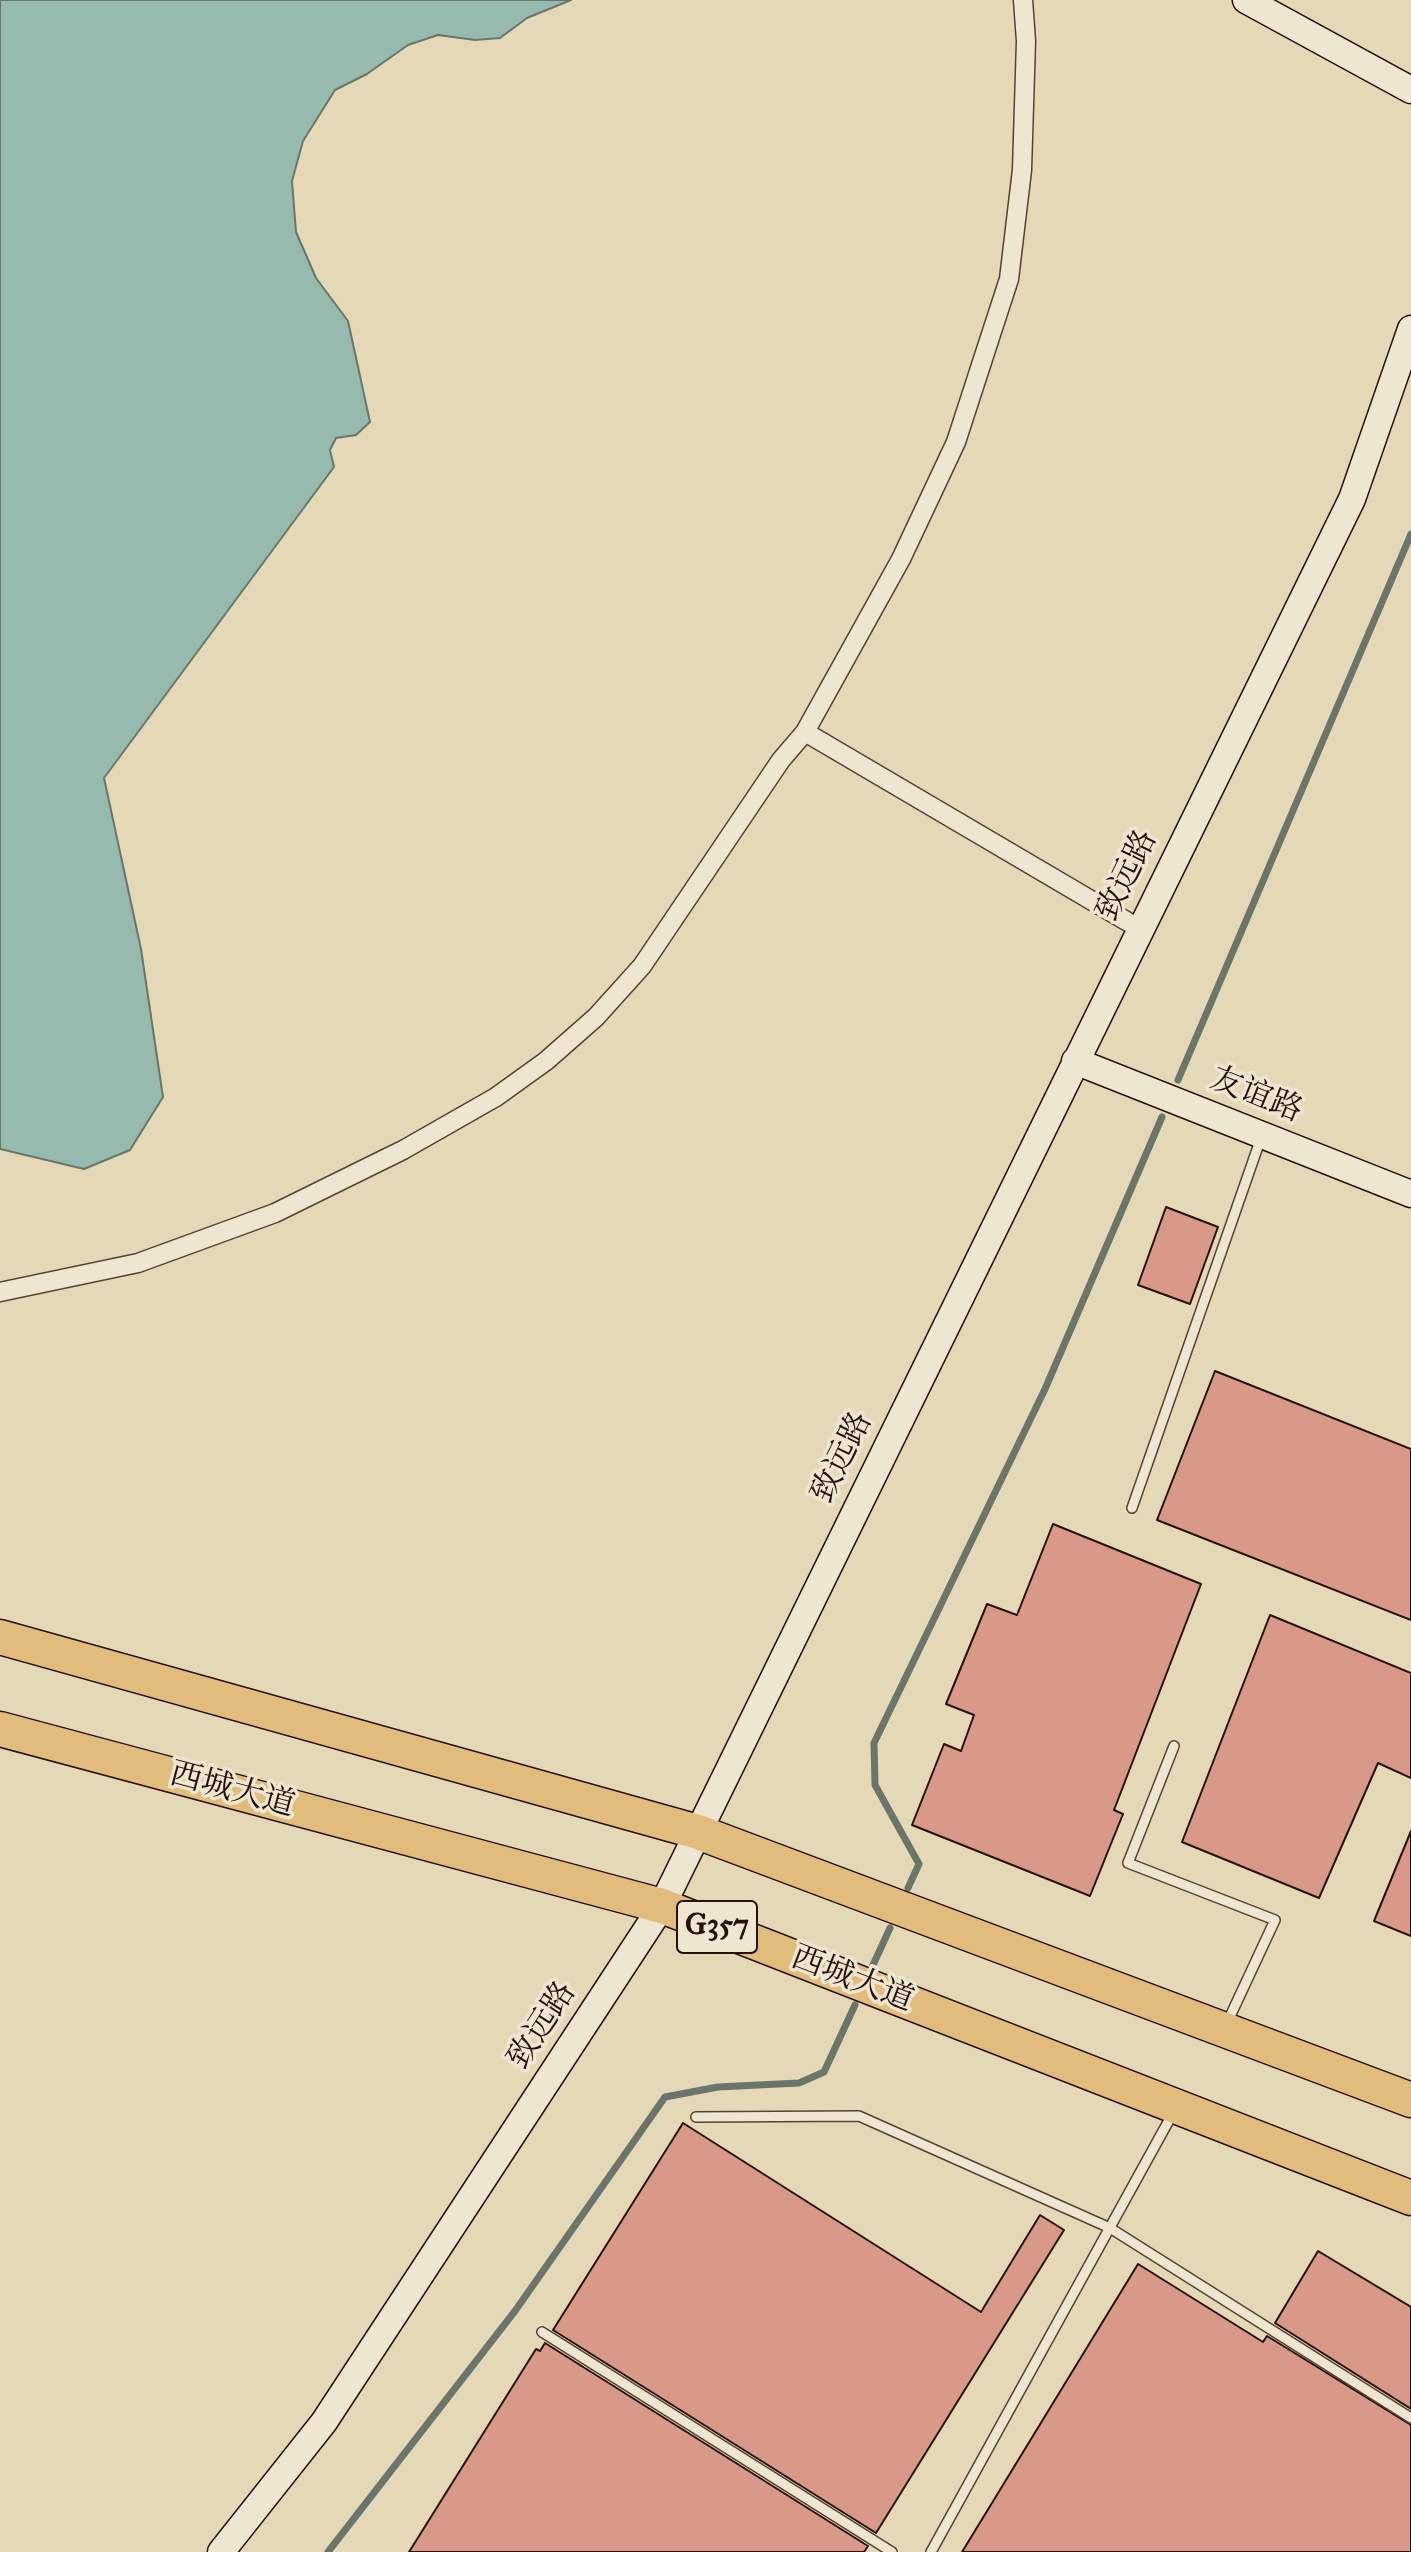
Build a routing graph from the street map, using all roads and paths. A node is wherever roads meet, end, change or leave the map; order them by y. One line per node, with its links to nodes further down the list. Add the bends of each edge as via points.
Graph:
1 (1023, 0): 5 (street, via 1022,170 1009,279 956,442 901,559)
2 (1246, 0): 3 (main road)
3 (1411, 90)
4 (1411, 329): 6 (main road, 致远路, via 1352,499)
5 (805, 732): 6 (street); 10 (street, via 642,966 596,1017 496,1097 275,1213 138,1263)
6 (1140, 929): 7 (main road, 致远路)
7 (1075, 1061): 8 (main road, 友谊路); 15 (main road, 致远路)
8 (1262, 1135): 9 (main road, 友谊路); 11 (lane)
9 (1411, 1194)
10 (0, 1292)
11 (1132, 1508)
12 (0, 1637): 15 (highway, G357)
13 (0, 1729): 16 (highway, 西城大道 / G357)
14 (1174, 1746): 17 (lane, via 1128,1863 1275,1920)
15 (698, 1832): 16 (main road, 致远路); 17 (highway, G357)
16 (662, 1906): 19 (highway, 西城大道 / G357); 25 (main road, 致远路, via 324,2422)
17 (1224, 2030): 18 (highway, G357)
18 (1411, 2100)
19 (1176, 2106): 21 (highway, 西城大道 / G357); 22 (lane)
20 (696, 2117): 22 (lane, via 859,2116)
21 (1411, 2198)
22 (1110, 2228): 24 (lane); 27 (lane)
23 (542, 2332): 26 (lane)
24 (1411, 2418)
25 (221, 2552)
26 (892, 2552)
27 (931, 2552)

